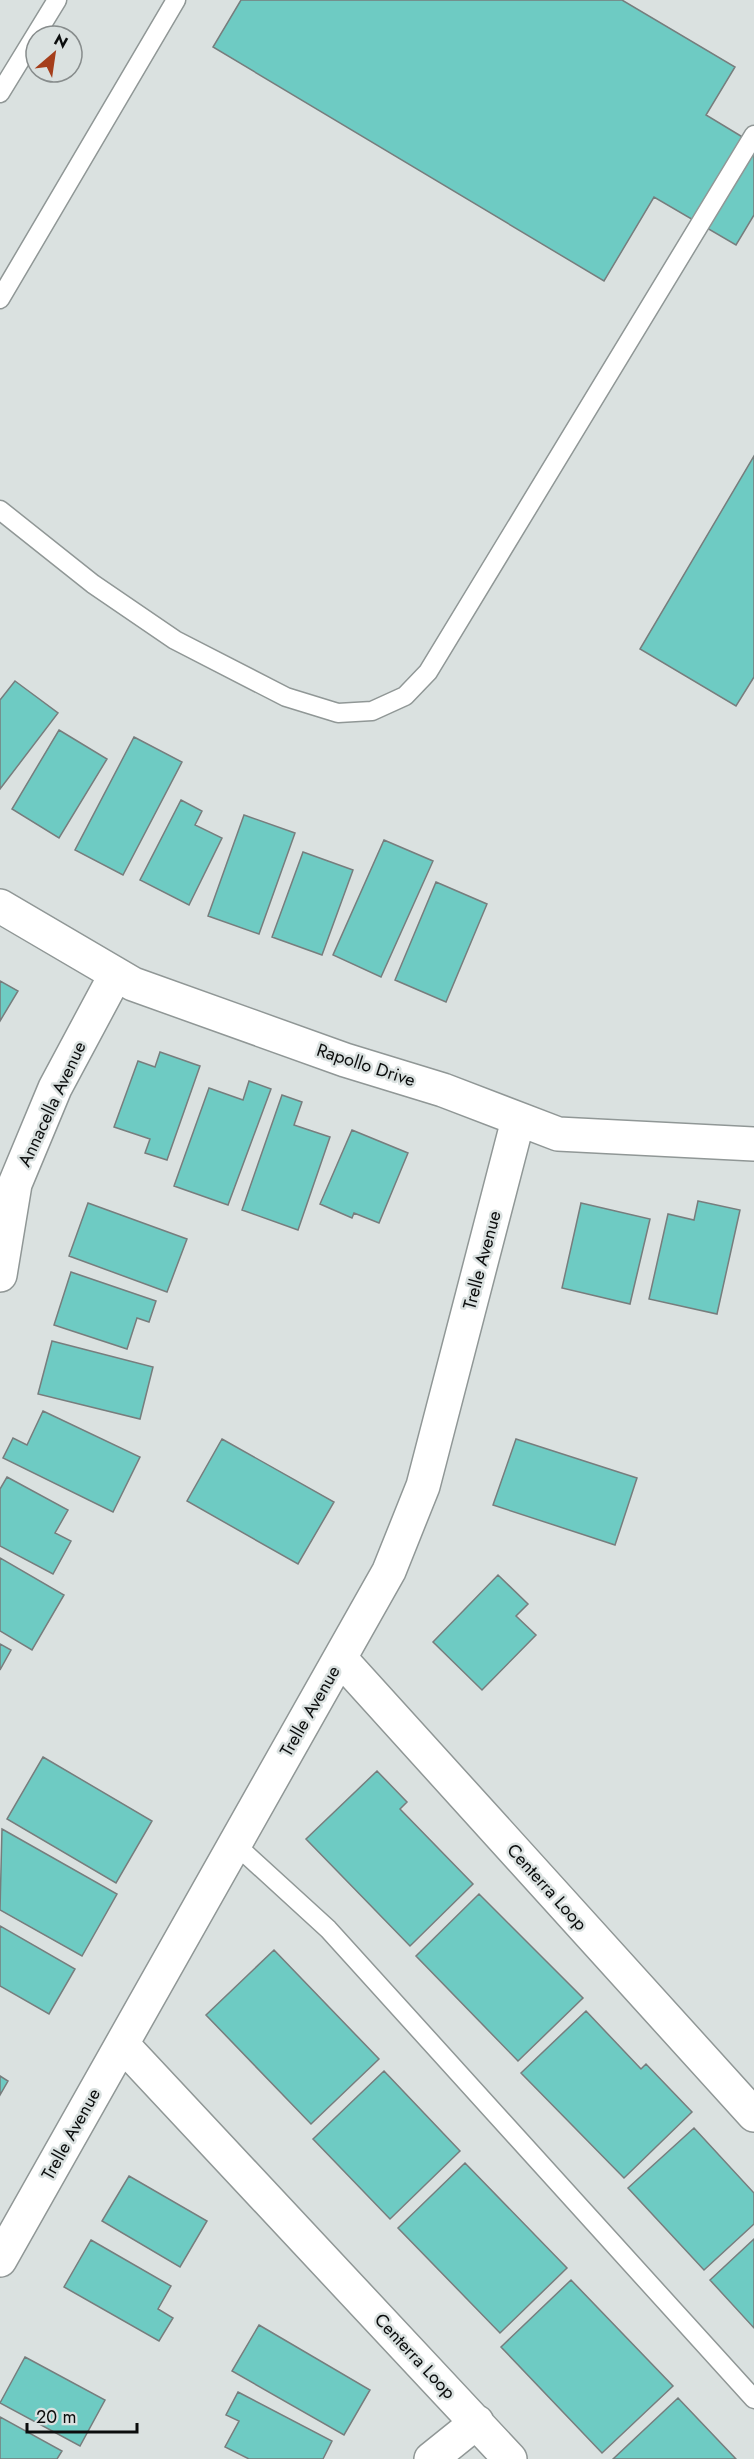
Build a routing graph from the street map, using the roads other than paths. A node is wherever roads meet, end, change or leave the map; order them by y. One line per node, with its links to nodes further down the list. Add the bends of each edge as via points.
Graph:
1 (57, 0): 3 (lane)
2 (176, 0): 5 (lane)
3 (0, 93)
4 (754, 135): 6 (lane, via 428,672 405,696 372,711 338,713 285,697 175,640 93,584)
5 (0, 298)
6 (0, 510)
7 (0, 906): 8 (street, Rapollo Drive)
8 (116, 974): 9 (street, Rapollo Drive, via 133,984 345,1060 443,1090); 11 (street, Annacella Avenue, via 55,1088 15,1184)
9 (518, 1120): 10 (street, Rapollo Drive, via 558,1134); 12 (street, Trelle Avenue, via 423,1486 389,1571)
10 (754, 1144)
11 (0, 1275)
12 (340, 1658): 13 (street, Trelle Avenue); 15 (street, Centerra Loop)
13 (235, 1844): 14 (street, Trelle Avenue); 17 (lane, via 328,1929)
14 (122, 2044): 16 (street, Trelle Avenue); 18 (street, Centerra Loop)
15 (754, 2115)
16 (0, 2260)
17 (754, 2399)
18 (477, 2422): 19 (street); 20 (street, Centerra Loop)
19 (430, 2459)
20 (510, 2459)

